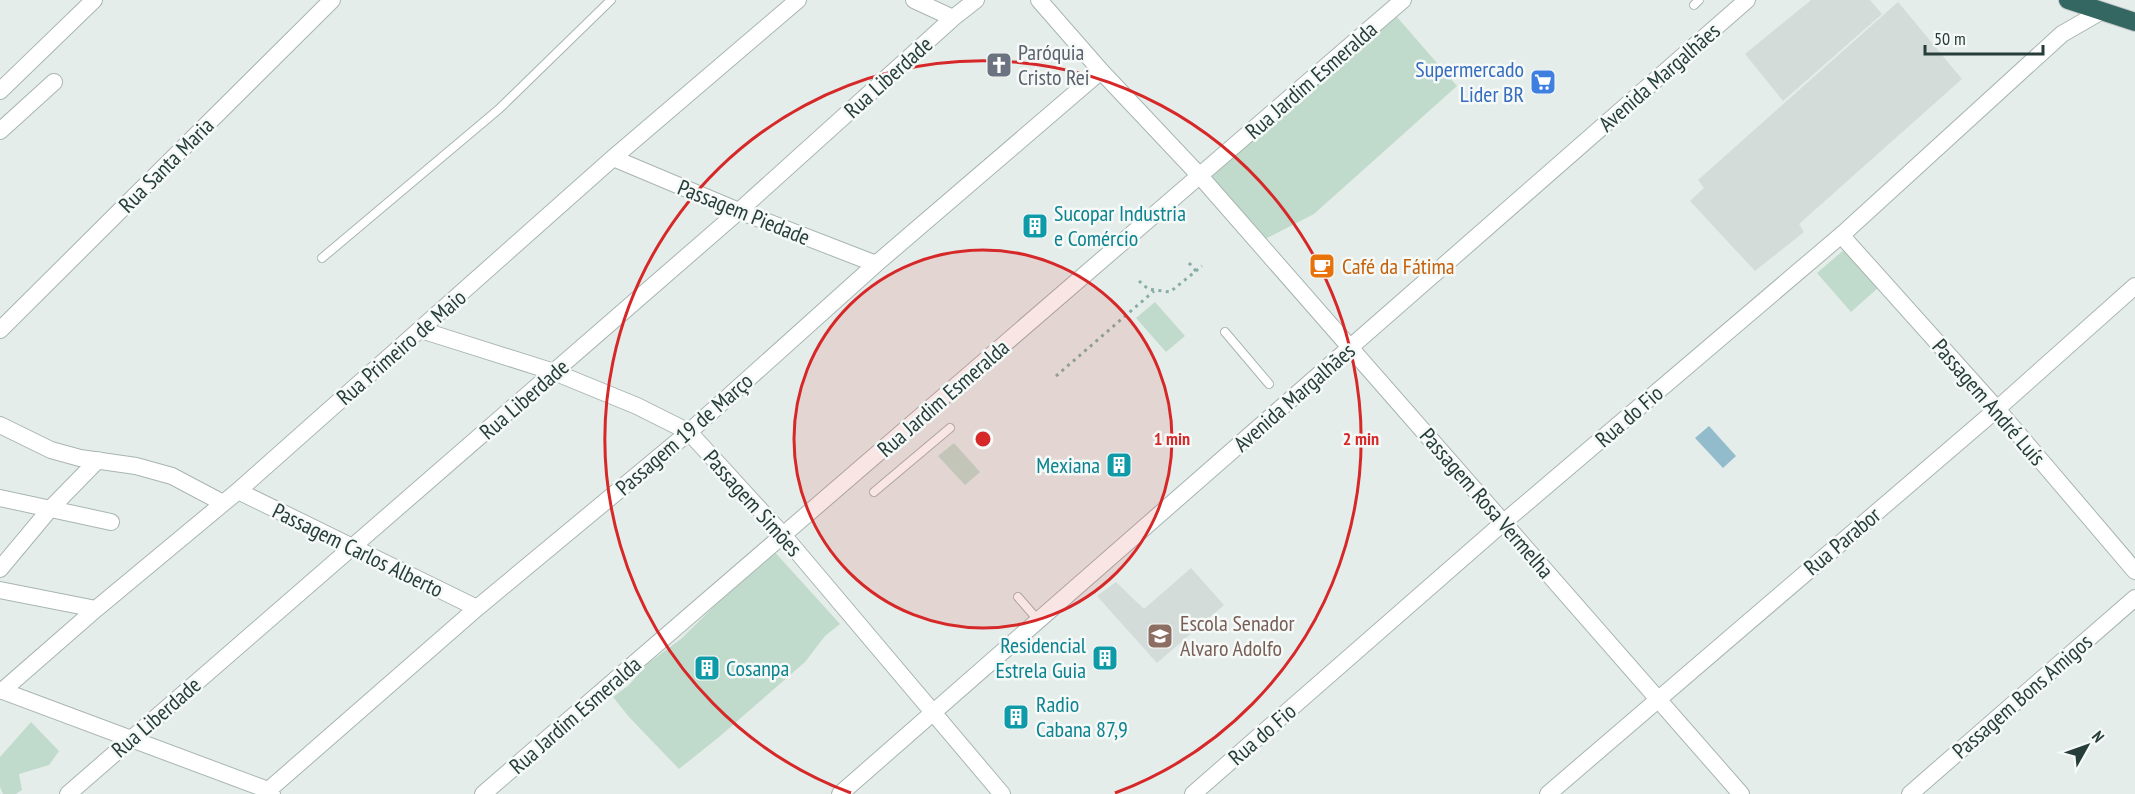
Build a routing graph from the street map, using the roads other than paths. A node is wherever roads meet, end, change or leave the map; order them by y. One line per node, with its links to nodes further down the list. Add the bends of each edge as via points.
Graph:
1 (94, 0): 17 (street)
2 (332, 0): 26 (street, Rua Santa Maria)
3 (610, 0): 23 (lane, via 499,109)
4 (798, 0): 19 (street, Rua Primeiro de Maio)
5 (914, 0): 12 (street)
6 (976, 0): 12 (street, Rua Liberdade)
7 (1039, 0): 15 (street, Passagem Rosa Vermelha)
8 (1403, 0): 20 (street, Rua Jardim Esmeralda)
9 (1747, 0): 29 (street, Avenida Margalhães)
10 (2075, 1): 11 (highway); 14 (street, Rua do Fio, via 2073,15)
11 (2102, 11): 13 (highway); 14 (street, Rua do Fio)
12 (953, 18): 21 (street, Rua Liberdade)
13 (2135, 22)
14 (2062, 34): 22 (street, Rua do Fio)
15 (1101, 71): 20 (street, Passagem Rosa Vermelha); 24 (street, Passagem 19 de Março)
16 (54, 82): 18 (street)
17 (0, 91)
18 (0, 131)
19 (613, 158): 21 (street, Passagem Piedade); 27 (street, Rua Primeiro de Maio)
20 (1200, 176): 29 (street, Passagem Rosa Vermelha); 44 (street, Rua Jardim Esmeralda)
21 (739, 211): 24 (street, Passagem Piedade); 30 (street, Rua Liberdade)
22 (1841, 235): 32 (street, Passagem André Luís); 43 (street, Rua do Fio)
23 (322, 258)
24 (876, 264): 35 (street, Passagem 19 de Março)
25 (2135, 286): 32 (street, Rua Parabor)
26 (0, 330)
27 (421, 330): 30 (street, Passagem Simões); 37 (street, Rua Primeiro de Maio)
28 (1224, 332): 31 (lane)
29 (1350, 349): 43 (street, Passagem Rosa Vermelha); 53 (street, Avenida Margalhães)
30 (554, 372): 35 (street, Passagem Simões); 45 (street, Rua Liberdade)
31 (1269, 384)
32 (1997, 409): 47 (street, Passagem André Luís); 55 (street, Rua Parabor)
33 (0, 425): 36 (street, via 51,450)
34 (950, 428): 38 (lane)
35 (688, 432): 44 (street, Passagem Simões); 51 (street, Passagem 19 de Março)
36 (98, 460): 40 (street, via 172,476); 41 (street)
37 (238, 491): 40 (street, Rua Primeiro de Maio); 45 (street, Passagem Carlos Alberto)
38 (874, 492)
39 (0, 498): 41 (street)
40 (223, 503): 52 (street, Rua Primeiro de Maio)
41 (50, 510): 42 (street); 46 (street)
42 (111, 522)
43 (1504, 522): 55 (street, Passagem Rosa Vermelha); 63 (street, Rua do Fio)
44 (784, 536): 56 (street, Passagem Simões); 60 (street, Rua Jardim Esmeralda)
45 (352, 547): 51 (street, Passagem Carlos Alberto); 57 (street, Rua Liberdade)
46 (0, 569)
47 (2135, 571)
48 (0, 590): 52 (street)
49 (1018, 597): 53 (lane)
50 (2135, 598): 66 (street, Passagem Bons Amigos)
51 (477, 608): 58 (street, Passagem 19 de Março)
52 (96, 609): 54 (street, Rua Primeiro de Maio)
53 (1038, 620): 56 (street, Avenida Margalhães)
54 (1, 691): 57 (street)
55 (1658, 698): 64 (street, Rua Parabor); 65 (street, Passagem Rosa Vermelha)
56 (933, 712): 61 (street, Avenida Margalhães); 62 (street, Passagem Simões)
57 (132, 738): 58 (street); 59 (street, Rua Liberdade)
58 (268, 793)
59 (68, 794)
60 (483, 794)
61 (840, 794)
62 (1002, 794)
63 (1193, 794)
64 (1548, 794)
65 (1741, 794)
66 (1910, 794)

